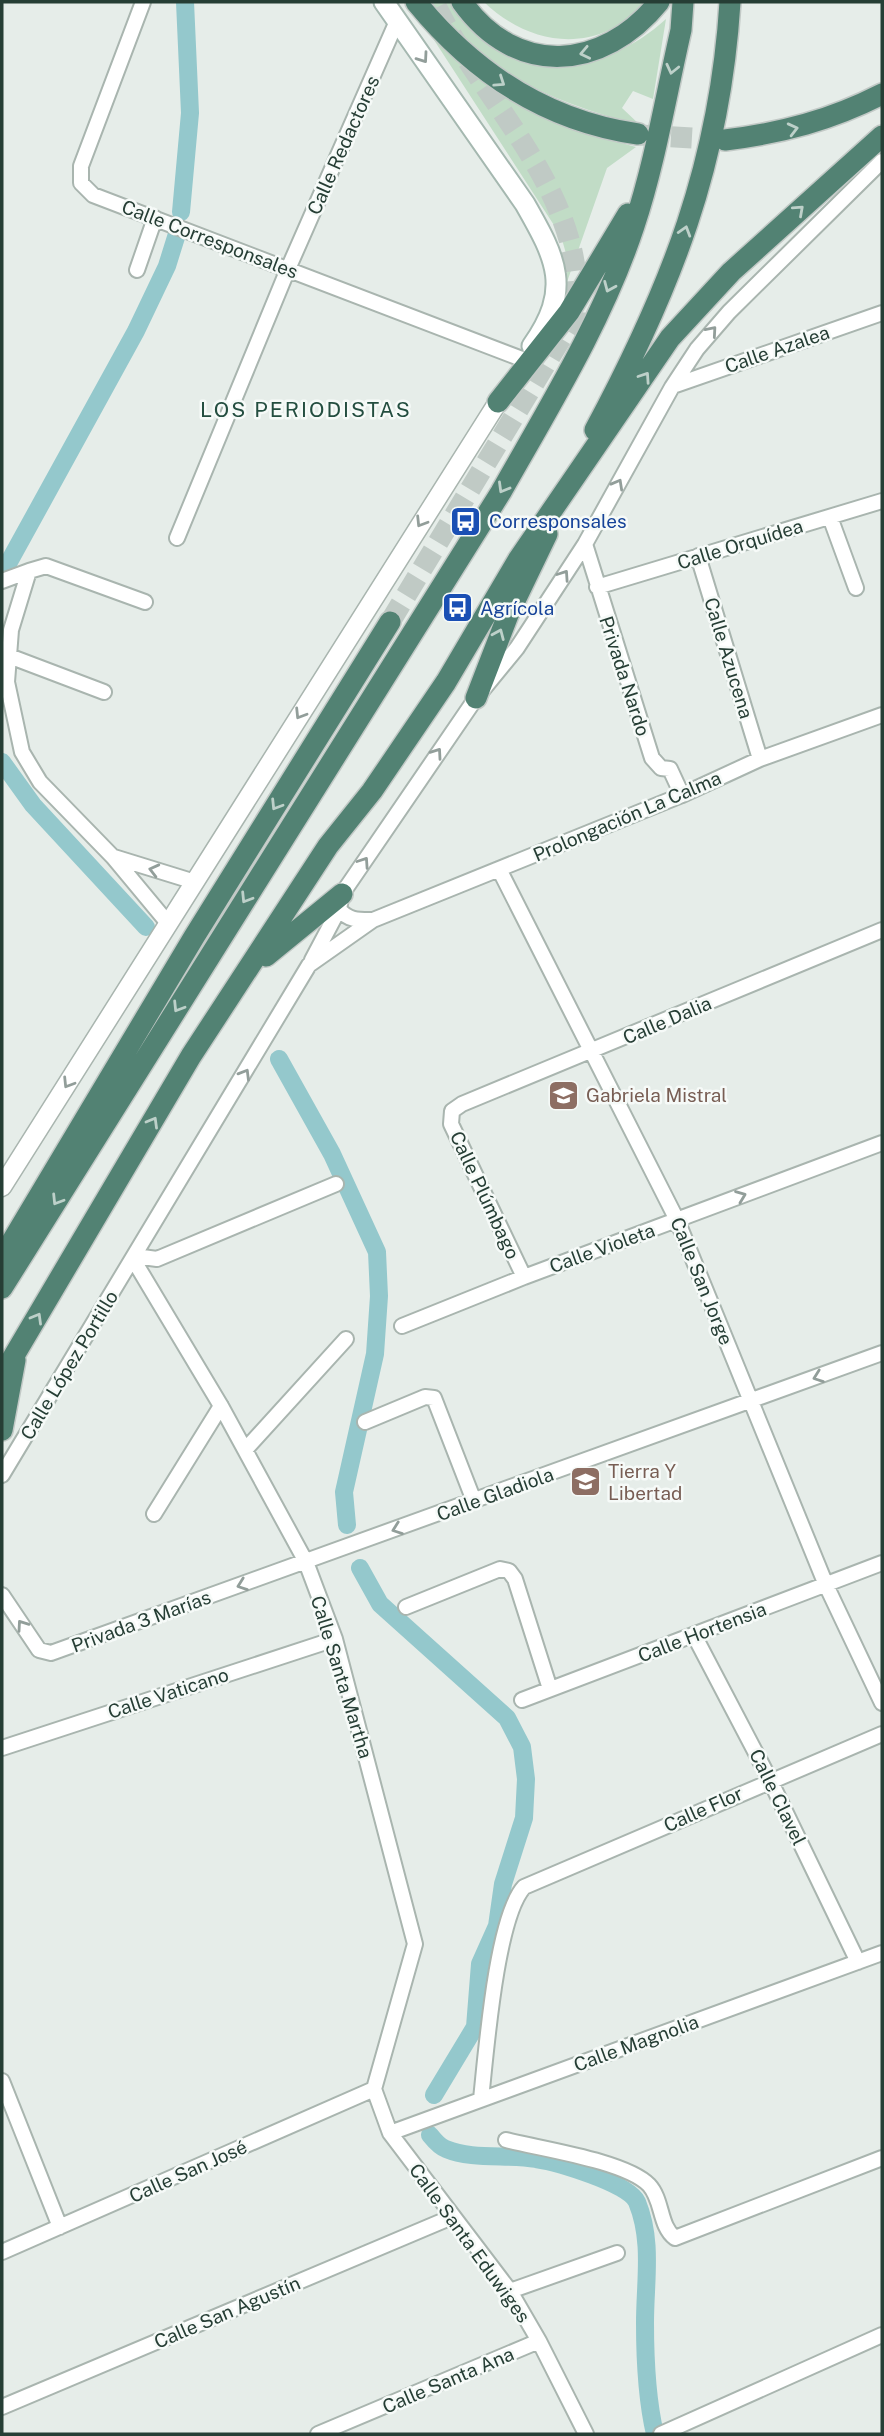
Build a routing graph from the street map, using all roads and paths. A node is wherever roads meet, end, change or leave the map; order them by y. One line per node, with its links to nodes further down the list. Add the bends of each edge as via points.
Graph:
1 (143, 2): 15 (street, Calle Corresponsales, via 81,166 81,183 93,195)
2 (384, 2): 8 (main road)
3 (416, 2): 10 (highway, one-way to 10, via 443,34 517,93 580,122)
4 (462, 2): 5 (highway, one-way to 4, via 618,41 599,50 564,56 530,52 505,41)
5 (659, 2)
6 (682, 2): 14 (highway, one-way to 14, via 681,30)
7 (730, 2): 23 (highway, one-way to 7, via 625,375 674,269 710,151 727,51)
8 (397, 21): 16 (street, Calle Redactores); 19 (main road, one-way to 19, via 525,204 550,257 557,281 556,302)
9 (882, 94): 12 (highway, one-way to 9, via 793,130)
10 (638, 135)
11 (882, 136): 23 (highway, one-way to 11, via 670,338 731,272)
12 (725, 140)
13 (882, 161): 20 (street, one-way to 13, via 729,312)
14 (644, 189): 21 (highway, via 569,312); 63 (highway, one-way to 63, via 634,227 605,296 501,492)
15 (155, 218): 16 (street, Calle Corresponsales); 17 (street)
16 (289, 269): 19 (street, Calle Corresponsales); 25 (street, Calle Redactores)
17 (136, 270)
18 (882, 313): 20 (street, Calle Azalea)
19 (522, 359): 21 (main road)
20 (672, 387): 26 (street, one-way to 20)
21 (498, 402): 44 (street, one-way to 44)
22 (882, 501): 24 (street, Calle Orquídea)
23 (551, 513): 38 (highway, one-way to 23, via 508,615 542,547); 50 (highway, via 446,682 372,791 328,846)
24 (830, 517): 27 (street, Calle Orquídea); 31 (street)
25 (177, 538)
26 (585, 544): 30 (street, Privada Nardo); 38 (street, one-way to 26, via 517,648)
27 (698, 556): 30 (street, Calle Orquídea); 40 (street, Calle Azucena)
28 (29, 571): 29 (street); 32 (street, via 46,566); 35 (street)
29 (2, 581)
30 (597, 587): 41 (street, Privada Nardo, via 652,758 676,776)
31 (856, 588)
32 (145, 602)
33 (2, 611): 35 (street)
34 (390, 622): 58 (highway, one-way to 58)
35 (10, 629): 36 (street)
36 (9, 656): 37 (street); 42 (street, via 7,682 14,723 30,769)
37 (104, 692)
38 (476, 698): 45 (street, one-way to 38, via 398,807)
39 (882, 715): 40 (street, Prolongación La Calma)
40 (760, 759): 41 (street, Prolongación La Calma)
41 (682, 795): 43 (street, Prolongación La Calma)
42 (113, 857): 44 (street, one-way to 42); 47 (street)
43 (499, 869): 46 (street, Prolongación La Calma); 51 (street, Calle San Jorge)
44 (195, 882): 47 (street)
45 (340, 902): 46 (street, via 355,920); 49 (street); 50 (highway)
46 (373, 920): 49 (street, Prolongación La Calma)
47 (167, 922): 56 (street, one-way to 56)
48 (882, 930): 51 (street, Calle Dalia)
49 (309, 965): 53 (street, Prolongación La Calma, one-way to 49)
50 (251, 968): 66 (highway, one-way to 50, via 191,1056)
51 (592, 1051): 52 (street, Calle Dalia); 57 (street, Calle San Jorge)
52 (452, 1111): 62 (street, Calle Plúmbago, via 452,1124)
53 (209, 1132): 60 (street, Calle López Portillo)
54 (882, 1143): 57 (street, Calle Violeta, one-way to 54)
55 (336, 1184): 60 (street, via 157,1259)
56 (2, 1187)
57 (677, 1220): 62 (street, Calle Violeta); 69 (street, Calle San Jorge)
58 (17, 1229): 59 (highway); 61 (highway)
59 (2, 1249)
60 (134, 1257): 70 (street, Calle Santa Martha); 74 (street, Calle López Portillo)
61 (2, 1258)
62 (524, 1277): 64 (street, Calle Violeta)
63 (2, 1288)
64 (402, 1326)
65 (346, 1339): 73 (street)
66 (17, 1353): 68 (highway); 72 (highway)
67 (882, 1353): 69 (street, Calle Gladiola, one-way to 69)
68 (2, 1376)
69 (751, 1401): 75 (street, Calle Gladiola); 79 (street, Calle San Jorge)
70 (221, 1406): 73 (street, Calle Santa Martha); 76 (street)
71 (365, 1422): 75 (street, via 432,1397)
72 (2, 1430)
73 (245, 1450): 77 (street, Calle Santa Martha)
74 (2, 1475)
75 (474, 1501): 77 (street, Calle Gladiola, one-way to 77)
76 (154, 1514)
77 (306, 1562): 80 (street, Privada 3 Marías, one-way to 80, via 51,1653 39,1650); 83 (street, Calle Santa Martha)
78 (882, 1563): 79 (street, Calle Hortensia)
79 (826, 1585): 82 (street, Calle Hortensia); 86 (street, Calle San Jorge)
80 (2, 1595)
81 (406, 1607): 84 (street, via 500,1569 509,1571 516,1579)
82 (694, 1635): 84 (street, Calle Hortensia); 89 (street, Calle Clavel)
83 (335, 1639): 88 (street, Calle Vaticano); 93 (street, Calle Santa Martha, via 415,1944)
84 (550, 1689): 85 (street, Calle Hortensia)
85 (523, 1700)
86 (882, 1703)
87 (882, 1734): 89 (street, Calle Flor)
88 (2, 1748)
89 (770, 1780): 91 (street, Calle Clavel); 94 (street, Calle Flor, via 524,1887 516,1899 498,1964)
90 (882, 1952): 91 (street, Calle Magnolia)
91 (858, 1962): 94 (street, Calle Magnolia)
92 (2, 2081): 99 (street)
93 (374, 2089): 95 (street, Calle Santa Eduwiges); 99 (street, Calle San José)
94 (481, 2099): 95 (street, Calle Magnolia)
95 (390, 2133): 98 (street, Calle Santa Eduwiges)
96 (506, 2140): 97 (street, via 624,2169 656,2194 669,2233 675,2238)
97 (882, 2158)
98 (452, 2217): 102 (street, Calle Santa Eduwiges); 105 (street, Calle San Agustín)
99 (60, 2227): 100 (street, Calle San José)
100 (2, 2252)
101 (617, 2253): 102 (street)
102 (510, 2291): 104 (street, Calle Santa Eduwiges)
103 (882, 2335): 106 (street)
104 (540, 2341): 107 (street, Calle Santa Ana); 108 (street, Calle Santa Eduwiges)
105 (2, 2407)
106 (668, 2431)
107 (318, 2434)
108 (585, 2434)

